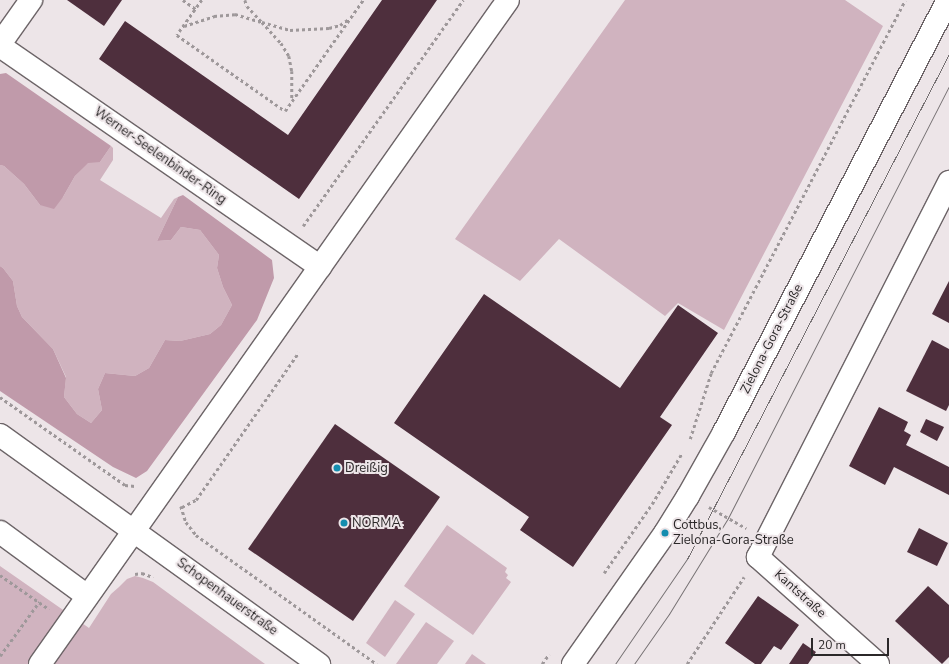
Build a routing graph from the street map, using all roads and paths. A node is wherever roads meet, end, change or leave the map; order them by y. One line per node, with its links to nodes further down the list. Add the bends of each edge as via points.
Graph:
1 (31, 0): 13 (street, Werner-Seelenbinder-Ring)
2 (183, 0): 9 (path)
3 (202, 0): 9 (path)
4 (245, 0): 11 (path, via 247,6)
5 (363, 0): 10 (path)
6 (508, 0): 16 (street)
7 (905, 0): 20 (path, via 711,373)
8 (948, 0): 42 (street, Zielona-Gora-Straße, via 724,432 688,496 666,533)
9 (196, 9): 12 (path)
10 (351, 17): 11 (path, via 340,25 315,30 290,30); 14 (path)
11 (262, 22): 12 (path, via 235,14 214,16); 14 (path, via 289,56 292,71)
12 (183, 26): 14 (path, via 177,35 285,111)
13 (0, 45): 16 (street, Werner-Seelenbinder-Ring)
14 (292, 102)
15 (949, 182): 28 (street)
16 (320, 267): 26 (street)
17 (299, 352): 25 (path, via 196,500)
18 (0, 397): 22 (path, via 125,485)
19 (0, 435): 26 (street, Schopenhauerstraße)
20 (687, 444)
21 (683, 451): 30 (path, via 652,504)
22 (137, 486)
23 (182, 502): 25 (path)
24 (704, 504): 28 (path)
25 (181, 508): 40 (path, via 186,522 196,535)
26 (134, 530): 33 (street); 39 (street, Schopenhauerstraße)
27 (0, 532): 33 (street)
28 (762, 548): 43 (path); 44 (street, Kantstraße)
29 (129, 574): 32 (path, via 142,573)
30 (604, 574)
31 (0, 575): 34 (path)
32 (157, 579)
33 (87, 596): 35 (street)
34 (39, 602): 35 (path); 37 (path)
35 (68, 623): 38 (street)
36 (551, 651): 41 (path)
37 (0, 656)
38 (40, 664)
39 (319, 664)
40 (377, 664)
41 (542, 664)
42 (573, 664)
43 (687, 664)
44 (878, 664)

